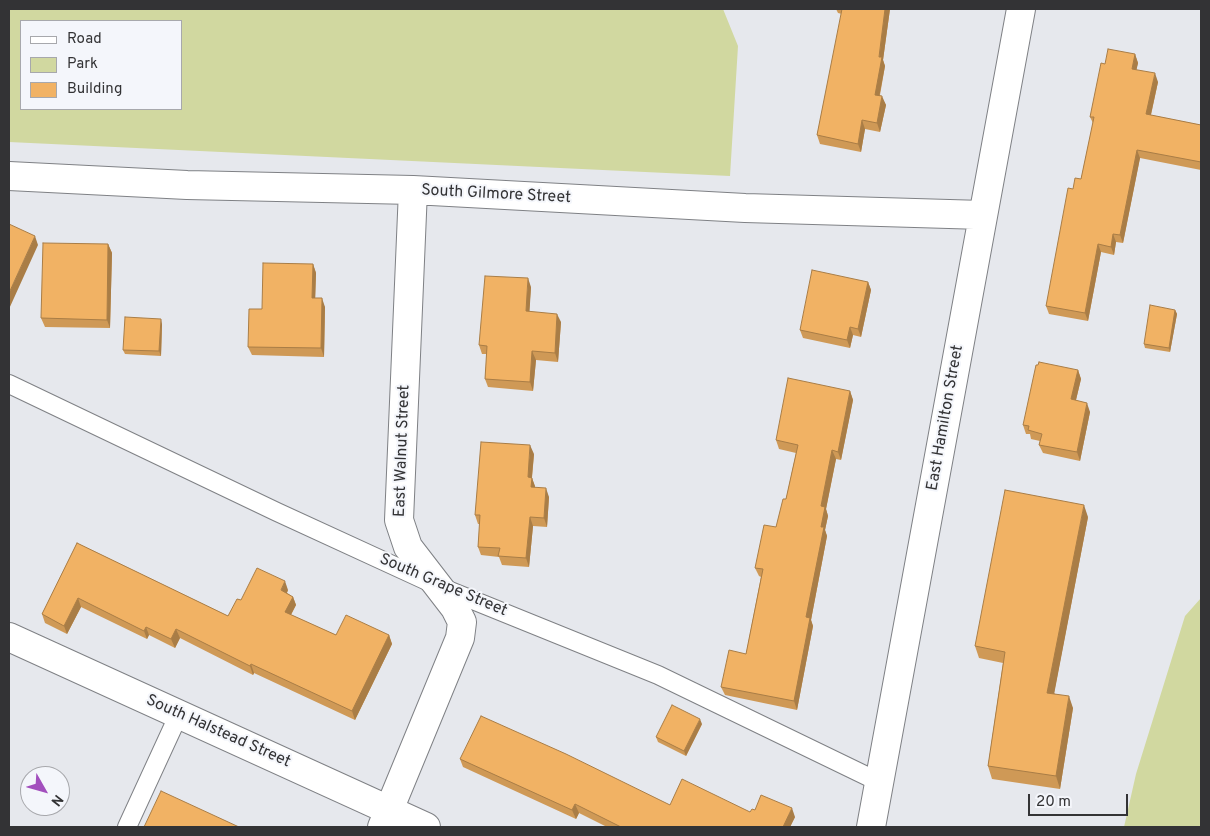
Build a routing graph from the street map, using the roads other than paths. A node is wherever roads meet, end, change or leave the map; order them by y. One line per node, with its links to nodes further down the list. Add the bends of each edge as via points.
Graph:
1 (1021, 9): 4 (street, East Hamilton Street)
2 (9, 176): 3 (street, South Gilmore Street, via 187,185)
3 (413, 190): 4 (street, South Gilmore Street, via 745,208); 6 (street, East Walnut Street, via 399,520 408,547)
4 (983, 215): 9 (street, East Hamilton Street)
5 (9, 384): 6 (lane, South Grape Street)
6 (438, 586): 9 (lane, South Grape Street, via 658,675); 10 (street, East Walnut Street, via 462,622 460,638)
7 (9, 637): 8 (street, South Halstead Street)
8 (179, 714): 10 (street, South Halstead Street); 11 (lane)
9 (879, 782): 13 (street, East Hamilton Street)
10 (386, 819): 12 (street, South Halstead Street)
11 (127, 827)
12 (426, 827)
13 (871, 827)

